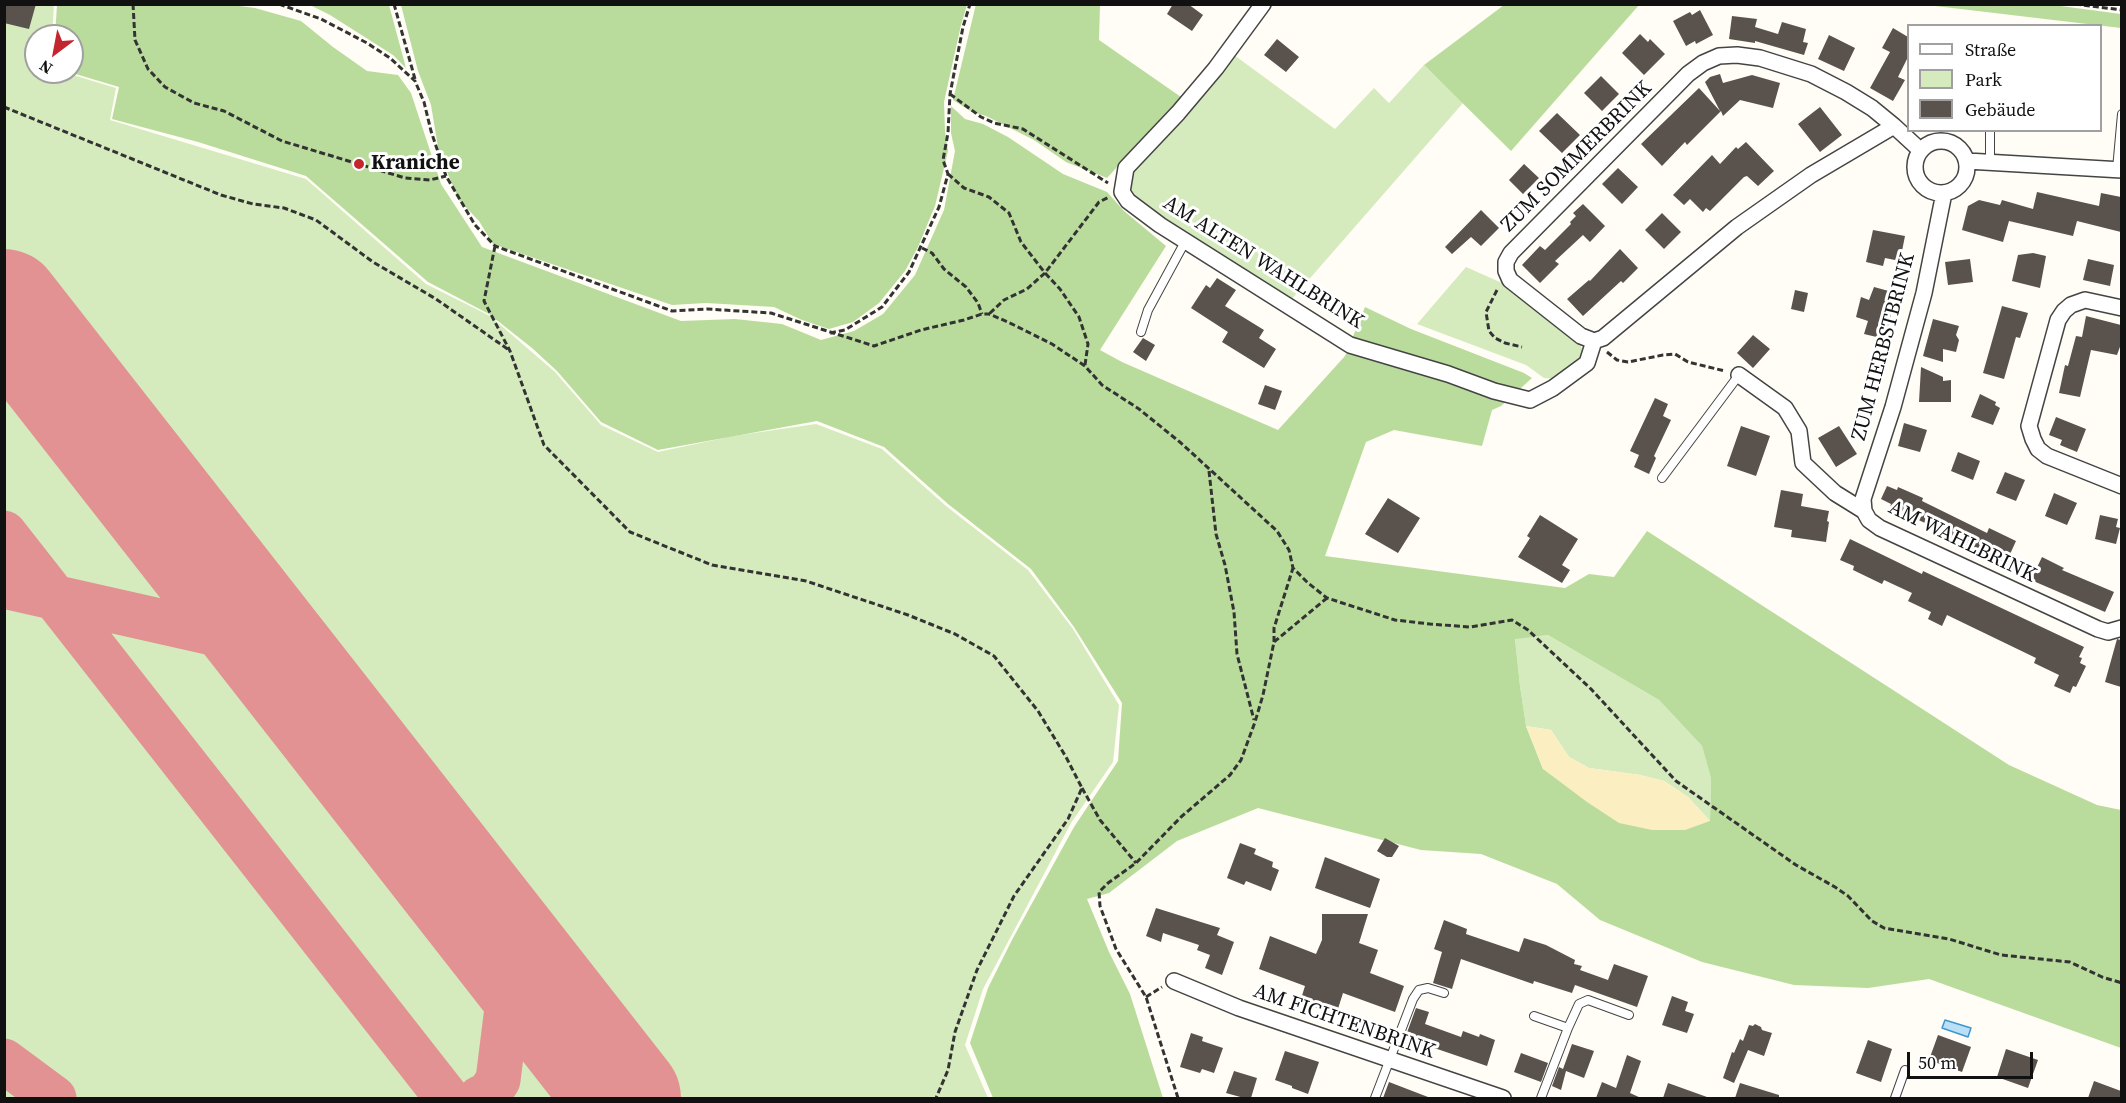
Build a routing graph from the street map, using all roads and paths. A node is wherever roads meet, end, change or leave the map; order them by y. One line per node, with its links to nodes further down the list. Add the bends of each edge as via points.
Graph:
1 (133, 4): 19 (path, via 135,40 148,69 165,87 184,98 224,111 282,141 330,156 405,178 430,180)
2 (279, 4): 8 (path, via 321,19 367,44)
3 (394, 4): 8 (path)
4 (970, 4): 9 (path)
5 (1263, 4): 20 (street, via 1216,68 1131,161 1123,176)
6 (2075, 4): 7 (path)
7 (2121, 10)
8 (415, 81): 19 (path)
9 (950, 94): 18 (path, via 943,160); 20 (path, via 988,120 1023,129)
10 (4, 107): 34 (path, via 221,195 284,208 316,220)
11 (2121, 114): 17 (lane)
12 (1894, 126): 14 (street, ZUM SOMMERBRINK); 26 (street, ZUM SOMMERBRINK, via 1872,108 1811,74 1760,58 1737,55 1711,60 1688,74 1511,253 1506,262); 32 (street, via 1811,175 1737,227 1603,338)
13 (1990, 132): 16 (lane)
14 (1920, 150): 15 (street, via 1947,141 1957,146); 21 (street, via 1915,166 1917,177 1929,190)
15 (1967, 161): 16 (street); 21 (street, via 1963,182)
16 (1990, 161): 17 (street)
17 (2119, 170)
18 (948, 174): 24 (path); 25 (path, via 964,188 989,197 1009,213 1021,242)
19 (446, 176): 23 (path, via 475,225)
20 (1122, 192): 22 (street, AM ALTEN WAHLBRINK, via 1137,210); 25 (path, via 1099,202)
21 (1944, 193): 40 (street, ZUM HERBSTBRINK, via 1923,293 1893,407 1863,499)
22 (1186, 240): 31 (lane, via 1148,310); 32 (street, AM ALTEN WAHLBRINK, via 1350,345 1517,397 1530,400 1570,376 1587,363)
23 (495, 246): 30 (path, via 672,311 771,313); 34 (path, via 484,301)
24 (921, 248): 28 (path, via 932,253 966,287); 30 (path, via 909,272 882,306 845,330)
25 (1044, 273): 29 (path, via 1028,289 1004,300); 35 (path, via 1078,317 1088,344)
26 (1508, 277): 32 (street, via 1581,336); 33 (path, via 1492,298 1486,324 1495,338)
27 (2121, 308): 39 (street, via 2085,300 2064,311 2030,426 2038,448 2047,456)
28 (982, 314): 29 (path); 30 (path, via 873,346)
29 (990, 314): 35 (path, via 1052,344)
30 (829, 333)
31 (1140, 333)
32 (1594, 341): 36 (path, via 1617,360 1628,363 1675,354 1688,362)
33 (1522, 348)
34 (510, 351): 46 (path, via 544,445 630,532 712,566 806,581 896,611 955,634 994,656 1038,711)
35 (1085, 366): 37 (path, via 1102,385 1139,409)
36 (1739, 375): 38 (lane); 40 (street, AM WAHLBRINK, via 1785,408 1798,431 1803,463 1835,493)
37 (1208, 470): 41 (path, via 1277,531 1290,550); 45 (path, via 1216,534 1234,612 1237,654)
38 (1662, 478)
39 (2121, 486)
40 (1864, 511): 43 (street, AM WAHLBRINK, via 1869,520 1891,533 2098,629)
41 (1293, 568): 42 (path); 44 (path, via 1274,628)
42 (1327, 598): 44 (path); 49 (path, via 1395,620 1470,627 1512,620 1591,689 1676,781 1848,896 1872,921 1884,928 1949,939 2001,955 2070,962)
43 (2120, 632)
44 (1274, 642): 45 (path)
45 (1255, 722): 47 (path, via 1241,760 1230,775)
46 (1082, 788): 47 (path, via 1100,820); 56 (path, via 1068,819 1014,896 976,970 955,1032 948,1070)
47 (1136, 863): 57 (path, via 1099,892 1100,906 1116,949 1146,997)
48 (1174, 981): 54 (street, AM FICHTENBRINK, via 1239,1008)
49 (2121, 983)
50 (1444, 993): 54 (lane, via 1428,988 1419,990)
51 (1629, 1015): 53 (lane, via 1588,1000 1579,1004)
52 (1534, 1016): 53 (lane)
53 (1568, 1028): 60 (lane)
54 (1389, 1059): 58 (lane); 59 (street, AM FICHTENBRINK)
55 (1905, 1070): 61 (lane)
56 (936, 1098)
57 (1178, 1098)
58 (1376, 1098)
59 (1503, 1098)
60 (1541, 1098)
61 (1895, 1098)

